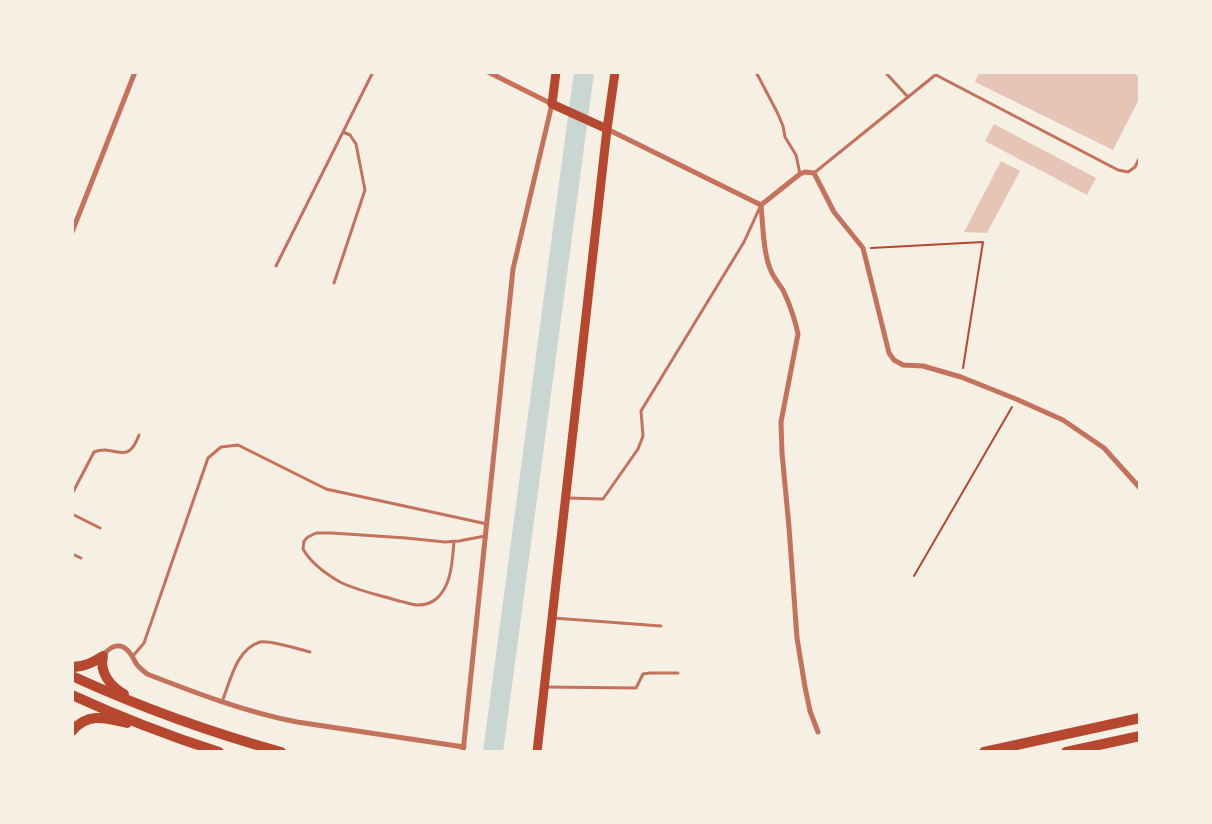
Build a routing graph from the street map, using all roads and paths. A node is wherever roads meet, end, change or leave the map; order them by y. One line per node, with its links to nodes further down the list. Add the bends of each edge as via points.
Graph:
1 (135, 72): 17 (street)
2 (373, 72): 12 (lane)
3 (488, 72): 10 (street)
4 (556, 72): 10 (main road)
5 (615, 72): 11 (main road)
6 (756, 72): 14 (lane, via 796,155)
7 (885, 72): 9 (lane)
8 (937, 74): 9 (lane); 13 (lane, via 1118,170 1128,172)
9 (908, 97): 15 (lane)
10 (552, 104): 11 (main road); 28 (street, via 513,269)
11 (607, 129): 16 (street); 26 (main road)
12 (343, 132): 19 (lane); 20 (lane, via 350,135 356,144 365,190)
13 (1140, 157)
14 (800, 174): 15 (street); 16 (street)
15 (814, 174): 18 (street, via 834,212)
16 (761, 205): 26 (lane, via 744,242 641,410 643,436 638,449 603,498); 50 (street, via 770,270 792,310 798,334 781,422 782,454 797,638 804,687)
17 (72, 232)
18 (863, 248): 21 (street, via 889,353 894,360); 21 (path, via 983,242)
19 (276, 266)
20 (334, 283)
21 (961, 378): 22 (street)
22 (1016, 399): 24 (street, via 1063,420 1104,448); 34 (path)
23 (139, 435): 25 (lane, via 136,443 124,454 101,449 94,452)
24 (1140, 488)
25 (72, 494)
26 (565, 498): 35 (main road)
27 (72, 514): 29 (lane)
28 (487, 524): 30 (street); 39 (lane, via 326,489 238,445 221,447 208,458 144,643)
29 (100, 528)
30 (486, 536): 31 (lane); 52 (street)
31 (454, 542): 31 (lane, via 316,533 304,541 302,549 320,569 340,582 416,605 429,604 446,587)
32 (72, 554): 33 (lane)
33 (81, 558)
34 (914, 576)
35 (552, 618): 36 (lane); 43 (main road)
36 (662, 626)
37 (310, 652): 45 (lane, via 261,642 249,648 239,656)
38 (104, 656): 39 (street, via 115,646 126,648); 40 (highway, via 85,666); 46 (highway, via 104,674 111,685)
39 (132, 656): 45 (street, via 147,674)
40 (72, 667)
41 (678, 673): 43 (lane, via 644,674 636,688)
42 (72, 676): 46 (highway)
43 (544, 687): 55 (main road)
44 (72, 695): 48 (highway)
45 (222, 703): 52 (street, via 272,718)
46 (162, 714): 54 (highway)
47 (1140, 718): 56 (highway)
48 (158, 730): 49 (highway, via 97,717 80,723); 53 (highway)
49 (72, 731)
50 (818, 732)
51 (1140, 736): 57 (highway)
52 (463, 749)
53 (219, 752)
54 (281, 752)
55 (537, 752)
56 (984, 752)
57 (1066, 752)

